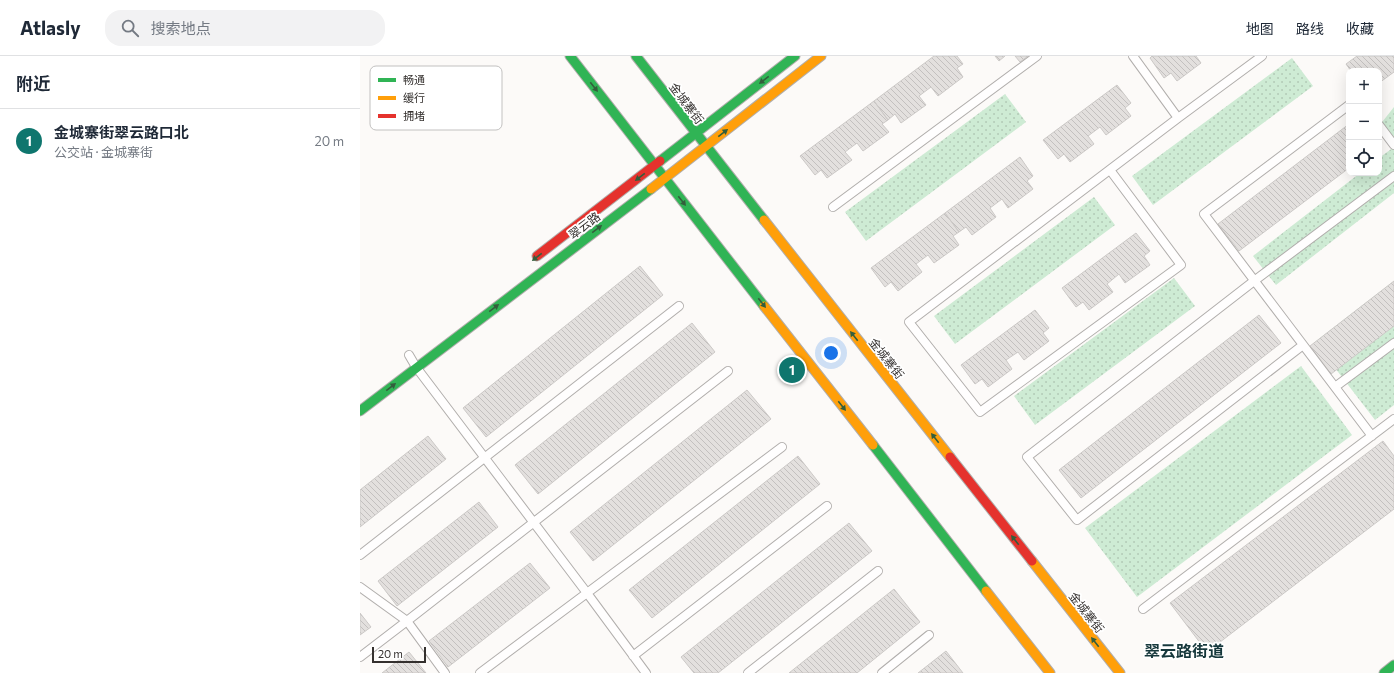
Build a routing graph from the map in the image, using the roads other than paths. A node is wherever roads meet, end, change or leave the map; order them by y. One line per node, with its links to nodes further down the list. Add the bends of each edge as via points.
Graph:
1 (570, 56): 14 (main road, one-way to 14)
2 (636, 56): 11 (main road, 金城寨街)
3 (795, 56): 11 (main road, 翠云路, one-way to 11)
4 (821, 56): 13 (main road, 翠云路, one-way to 4)
5 (1037, 56): 18 (lane)
6 (1133, 56): 9 (lane)
7 (1262, 56): 9 (lane)
8 (1346, 107): 20 (lane, via 1204,214)
9 (1178, 118): 15 (lane)
10 (1382, 129): 12 (lane)
11 (696, 134): 13 (main road, 金城寨街); 14 (main road, 翠云路)
12 (1394, 145)
13 (706, 146): 17 (main road, 翠云路); 51 (main road, 金城寨街, one-way to 13)
14 (655, 166): 17 (main road); 19 (main road, 翠云路, one-way to 19)
15 (1110, 170): 15 (lane, via 909,322 980,412 1181,265)
16 (1394, 176): 20 (lane)
17 (665, 178): 25 (main road, 翠云路, one-way to 17); 50 (main road, one-way to 50)
18 (833, 207)
19 (528, 263)
20 (1254, 281): 23 (lane); 23 (lane, via 1027,457 1077,520)
21 (679, 306): 32 (lane)
22 (1394, 344): 27 (lane)
23 (1303, 345): 27 (lane)
24 (409, 355): 25 (lane)
25 (416, 367): 28 (main road, 翠云路, one-way to 25); 32 (lane)
26 (728, 371): 34 (lane)
27 (1335, 387): 30 (lane)
28 (360, 411)
29 (1394, 419): 30 (lane)
30 (1372, 436): 39 (lane)
31 (782, 447): 38 (lane)
32 (485, 458): 34 (lane); 35 (lane)
33 (827, 506): 42 (lane)
34 (534, 522): 38 (lane); 40 (lane)
35 (360, 555)
36 (878, 571): 48 (lane)
37 (360, 587): 40 (lane)
38 (587, 593): 42 (lane); 46 (lane)
39 (1143, 609)
40 (406, 621): 43 (lane); 45 (lane)
41 (929, 635): 49 (lane)
42 (633, 656): 47 (lane)
43 (360, 657)
44 (1394, 665): 52 (main road)
45 (444, 673)
46 (480, 673)
47 (646, 673)
48 (748, 673)
49 (882, 673)
50 (1050, 673)
51 (1120, 673)
52 (1384, 673)

